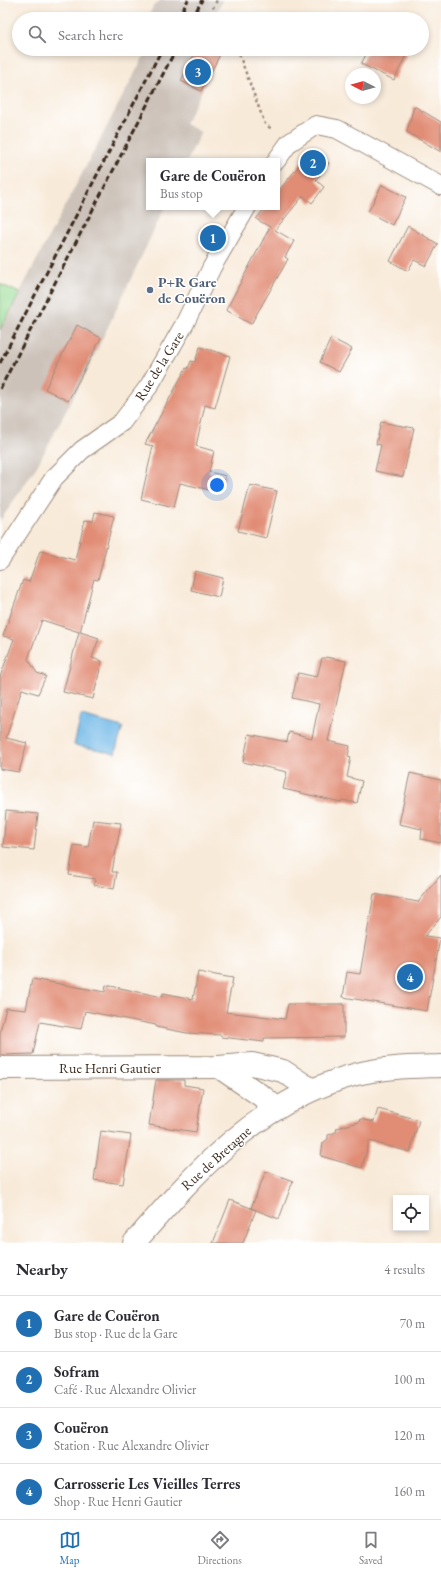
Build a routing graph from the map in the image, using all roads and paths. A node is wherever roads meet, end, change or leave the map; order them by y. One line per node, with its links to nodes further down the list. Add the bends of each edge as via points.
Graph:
1 (217, 0): 2 (path)
2 (212, 12)
3 (240, 56): 4 (path, via 265,124)
4 (289, 143): 5 (street); 6 (street, via 316,125 337,129)
5 (278, 158)
6 (441, 186)
7 (245, 210): 8 (street, Rue de la Gare, via 212,267 150,386 122,422 82,450 54,478)
8 (0, 560)
9 (441, 1066): 12 (street, via 402,1067 357,1074)
10 (219, 1067): 11 (street, Rue Henri Gautier); 12 (street, Rue Henri Gautier, via 252,1064 283,1071); 13 (street)
11 (0, 1068)
12 (312, 1090): 13 (street, Rue de Bretagne)
13 (276, 1108): 14 (street, Rue de Bretagne, via 235,1138 188,1181)
14 (134, 1243)

